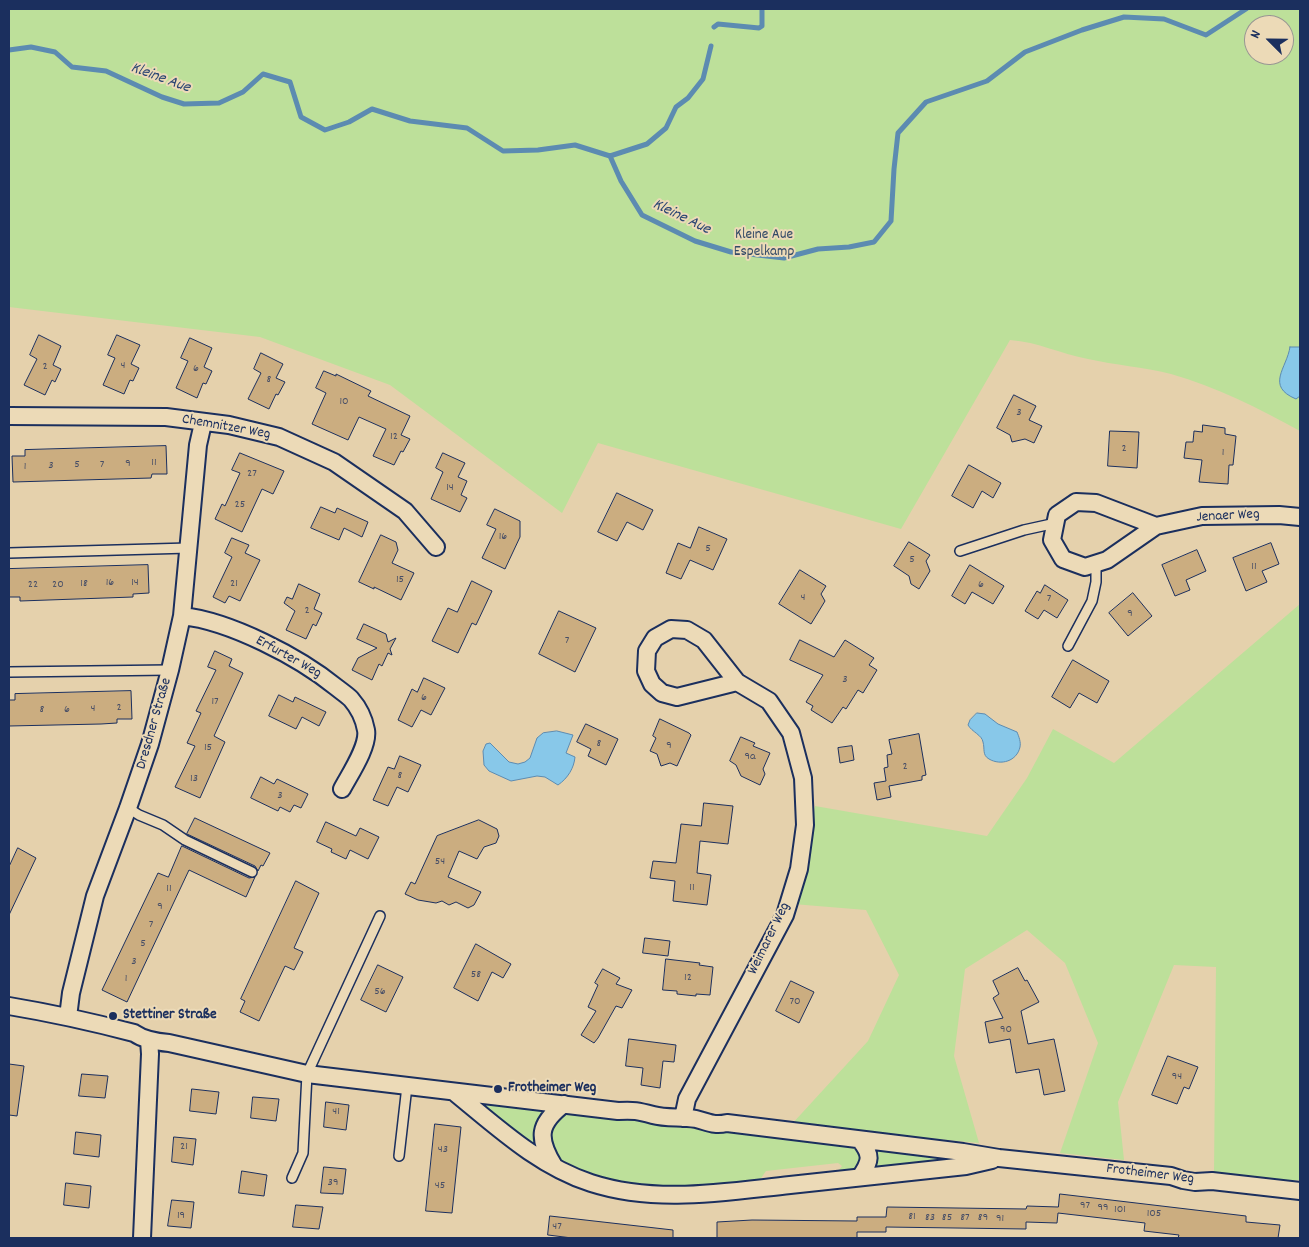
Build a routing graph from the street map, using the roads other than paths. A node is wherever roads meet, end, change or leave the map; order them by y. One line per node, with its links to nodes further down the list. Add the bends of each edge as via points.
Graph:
1 (9, 416): 2 (street, Chemnitzer Weg, via 166,417)
2 (203, 423): 6 (street, Chemnitzer Weg, via 229,425 278,437 334,462 405,511); 7 (street, Dresdner Straße)
3 (1300, 517): 5 (street, Jenaer Weg, via 1202,516)
4 (1056, 523): 5 (street, via 1057,515 1076,502 1096,503); 8 (lane); 10 (street, via 1052,540 1063,559 1085,567)
5 (1156, 526): 10 (street, Jenaer Weg)
6 (436, 547)
7 (189, 548): 9 (lane); 11 (street, Dresdner Straße)
8 (960, 551)
9 (9, 553)
10 (1096, 564): 12 (lane, via 1092,601)
11 (182, 616): 13 (street, Dresdner Straße); 16 (street, Erfurter Weg, via 212,621 258,640 318,672 351,699 367,731 365,745)
12 (1068, 646)
13 (170, 670): 14 (lane); 17 (street, Dresdner Straße)
14 (9, 672)
15 (737, 682): 15 (street, Weimarer Weg, via 704,640 687,630 671,629 655,638 647,651 646,671 652,684 662,693 678,697); 27 (street, Weimarer Weg, via 769,701 791,733 803,778 805,825 799,869 784,914 687,1099)
16 (342, 789)
17 (128, 808): 18 (lane); 21 (street, Dresdner Straße, via 95,896)
18 (252, 872)
19 (380, 916): 23 (lane)
20 (9, 1006): 21 (street, Frotheimer Weg)
21 (68, 1017): 22 (street, Frotheimer Weg, via 134,1033)
22 (149, 1040): 23 (street, Frotheimer Weg); 35 (street)
23 (307, 1074): 24 (street, Frotheimer Weg); 33 (lane, via 304,1153)
24 (407, 1086): 25 (street, Frotheimer Weg); 29 (lane)
25 (454, 1092): 26 (street, Frotheimer Weg); 31 (street, Frotheimer Weg, via 520,1147)
26 (564, 1104): 27 (street, Frotheimer Weg); 31 (street, via 547,1119 544,1128 546,1153)
27 (683, 1118): 28 (street, Frotheimer Weg, via 708,1124 727,1123)
28 (860, 1140): 30 (street, Frotheimer Weg); 32 (street, via 869,1152 869,1160)
29 (399, 1156)
30 (999, 1158): 32 (street, Frotheimer Weg, via 966,1166); 34 (street, Frotheimer Weg)
31 (554, 1166): 32 (street, Frotheimer Weg, via 591,1183 635,1193 690,1196)
32 (860, 1177)
33 (292, 1178)
34 (1300, 1191)
35 (142, 1238)

